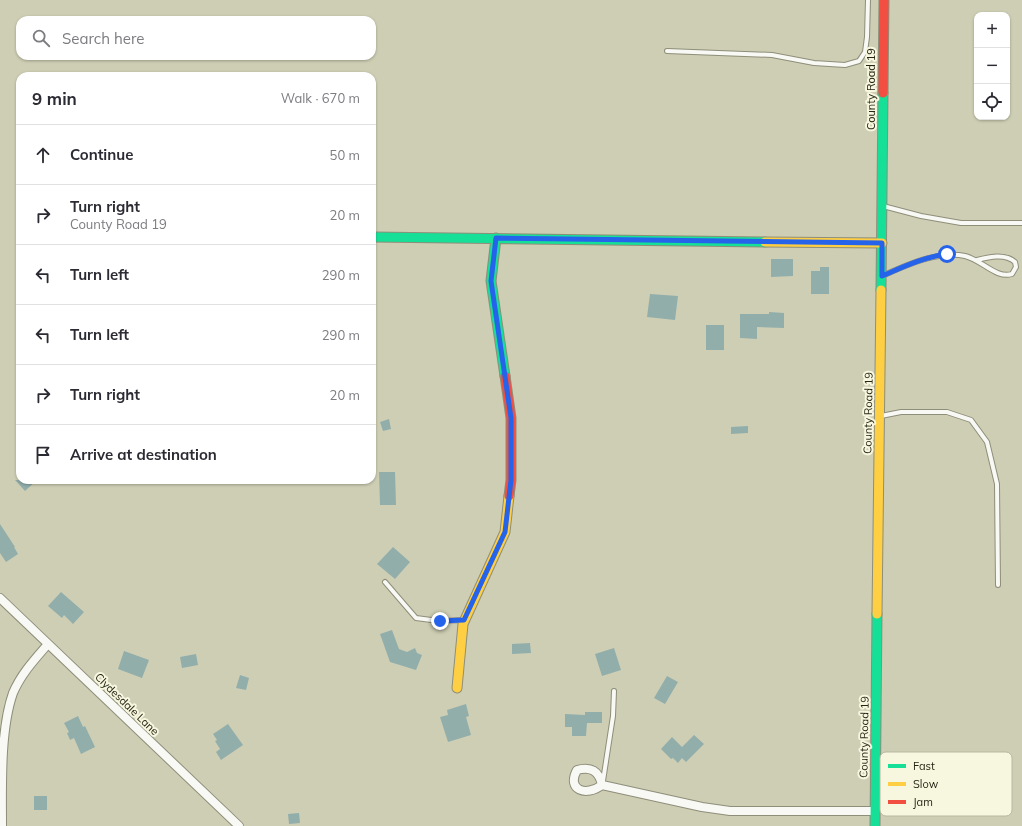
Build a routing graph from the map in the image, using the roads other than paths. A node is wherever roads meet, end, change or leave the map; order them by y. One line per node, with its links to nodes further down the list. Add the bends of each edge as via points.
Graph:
1 (868, 0): 3 (lane, via 865,52 859,61 845,65 814,63 772,55)
2 (884, 0): 4 (street, County Road 19)
3 (667, 51)
4 (883, 206): 5 (lane, via 961,223); 8 (street, County Road 19)
5 (1022, 223)
6 (376, 237): 7 (street)
7 (496, 238): 8 (street); 15 (street, via 491,281 511,418 511,480 505,532)
8 (882, 243): 10 (street, County Road 19)
9 (977, 260): 9 (lane, via 1002,275 1015,271 1015,262 1008,257); 10 (lane, via 947,254 903,266)
10 (882, 276): 11 (street, County Road 19)
11 (880, 416): 13 (lane, via 901,412 947,412 971,420 987,442 997,484); 20 (street, County Road 19)
12 (385, 582): 15 (lane, via 416,618)
13 (998, 585)
14 (0, 598): 16 (street, Clydesdale Lane)
15 (464, 620): 17 (street)
16 (48, 644): 21 (street, via 20,679 7,711 3,742); 22 (street, Clydesdale Lane)
17 (457, 688)
18 (614, 691): 19 (lane, via 613,716)
19 (602, 785): 20 (street, via 730,811)
20 (875, 811): 23 (street, County Road 19)
21 (2, 826)
22 (239, 826)
23 (875, 826)

